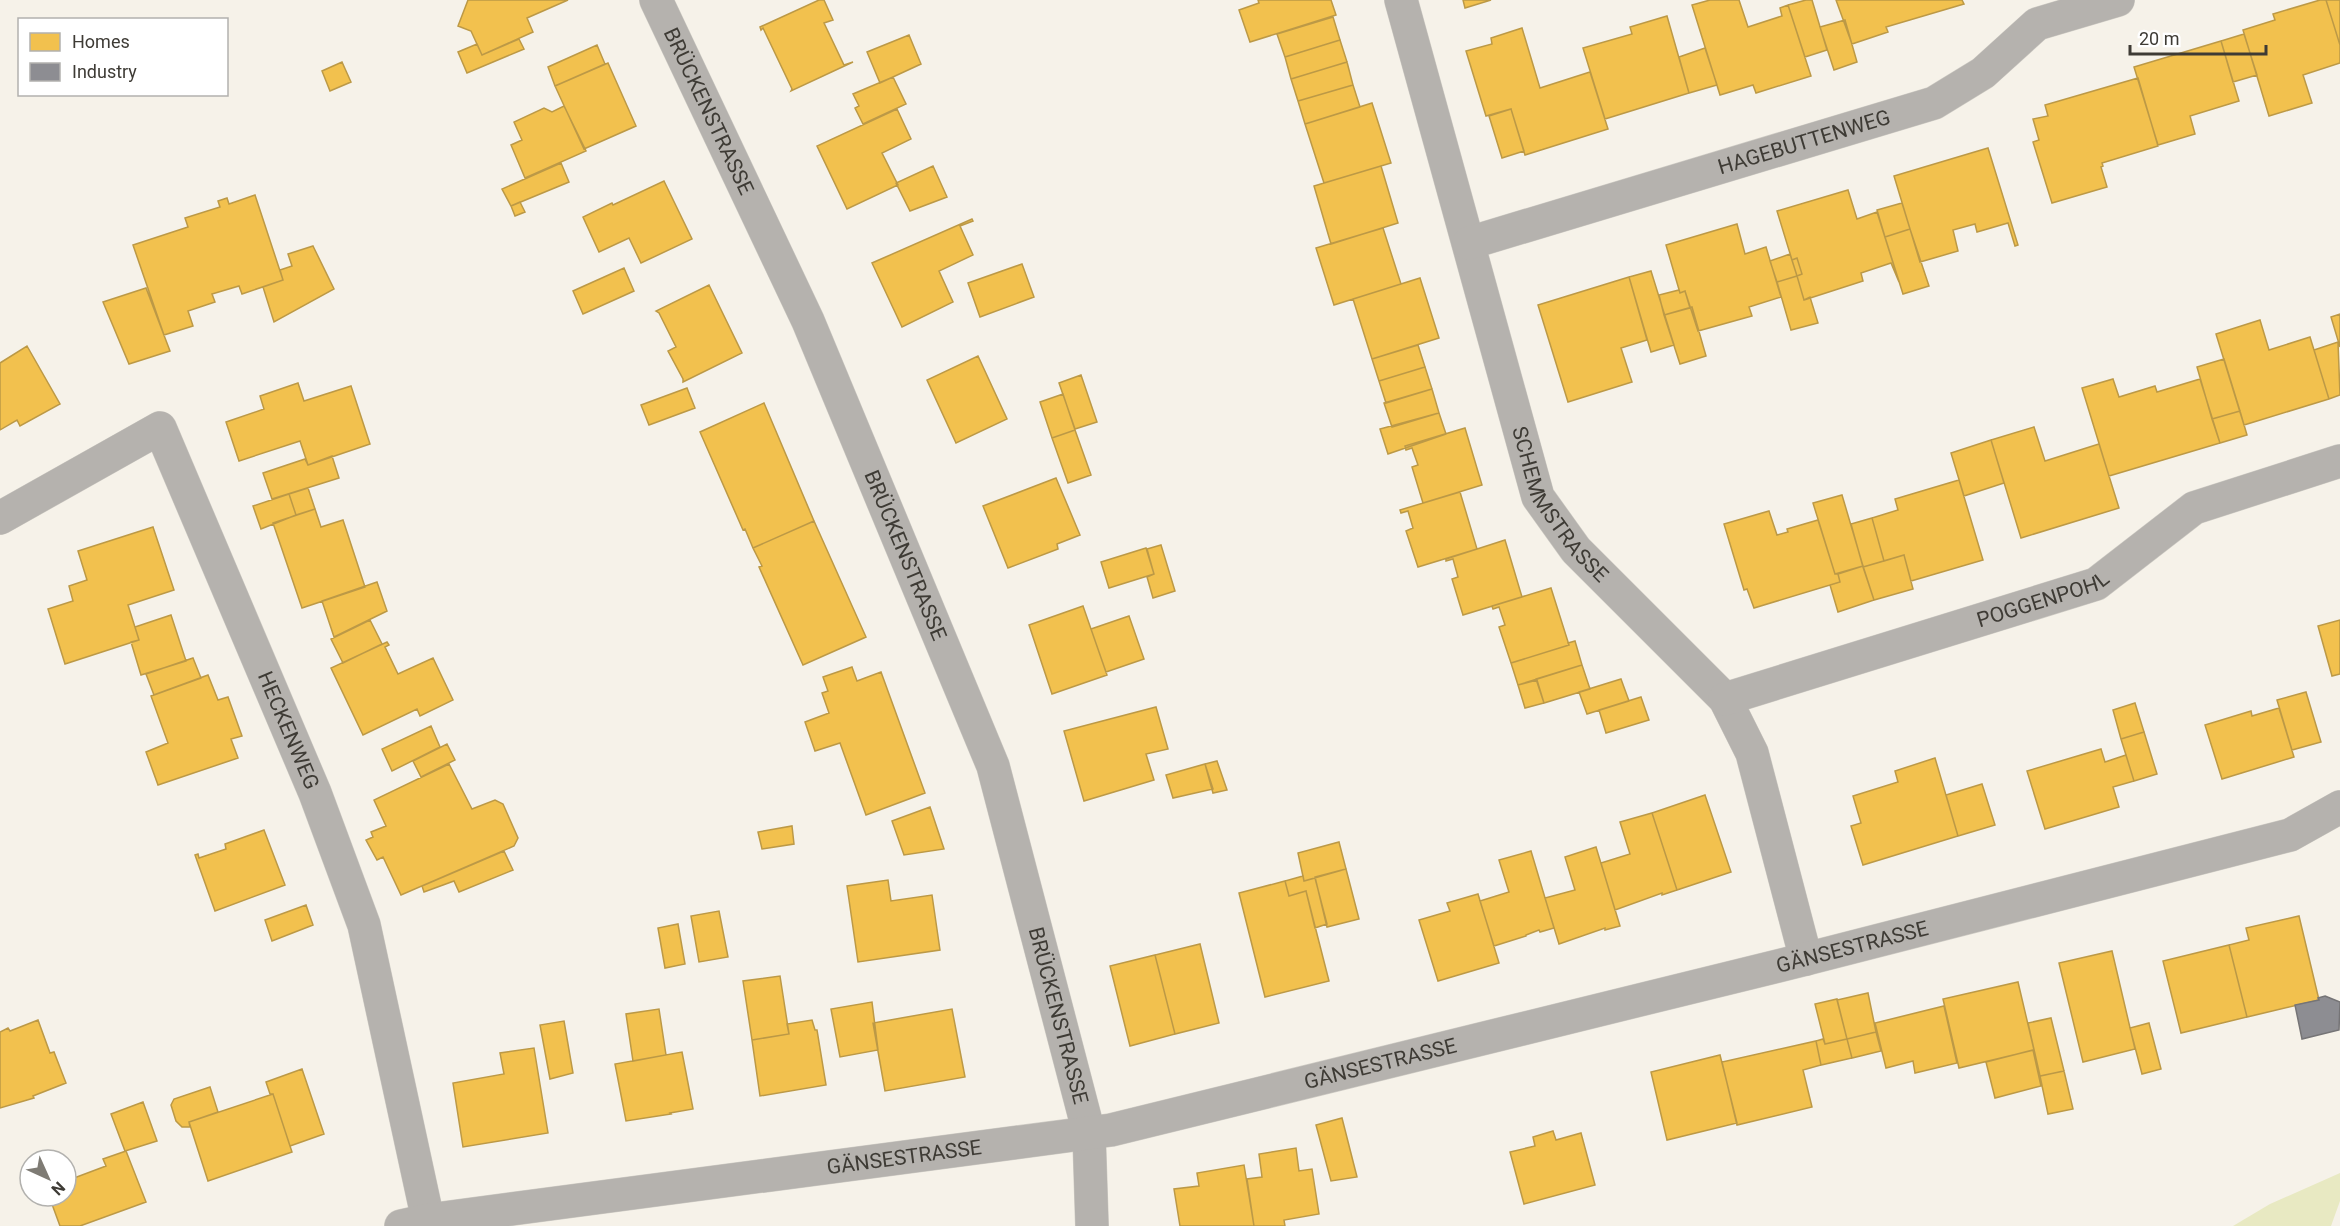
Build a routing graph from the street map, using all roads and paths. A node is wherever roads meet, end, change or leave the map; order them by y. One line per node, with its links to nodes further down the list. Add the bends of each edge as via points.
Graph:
1 (657, 0): 10 (street, BRÜCKENSTRASSE, via 808,321 993,766)
2 (1401, 0): 4 (street, SCHEMMSTRASSE)
3 (2118, 0): 4 (street, HAGEBUTTENWEG, via 2037,24 1983,73 1934,103)
4 (1469, 243): 7 (street, SCHEMMSTRASSE, via 1538,497 1576,550)
5 (2340, 461): 7 (street, POGGENPOHL, via 2194,507 2096,584)
6 (0, 518): 11 (street, HECKENWEG, via 160,428 315,793 364,926)
7 (1725, 699): 9 (street, SCHEMMSTRASSE, via 1752,753)
8 (2340, 807): 9 (street, GÄNSESTRASSE, via 2290,835)
9 (1806, 959): 10 (street, GÄNSESTRASSE)
10 (1089, 1133): 11 (street, GÄNSESTRASSE); 12 (street, BRÜCKENSTRASSE)
11 (414, 1223)
12 (1092, 1226)

